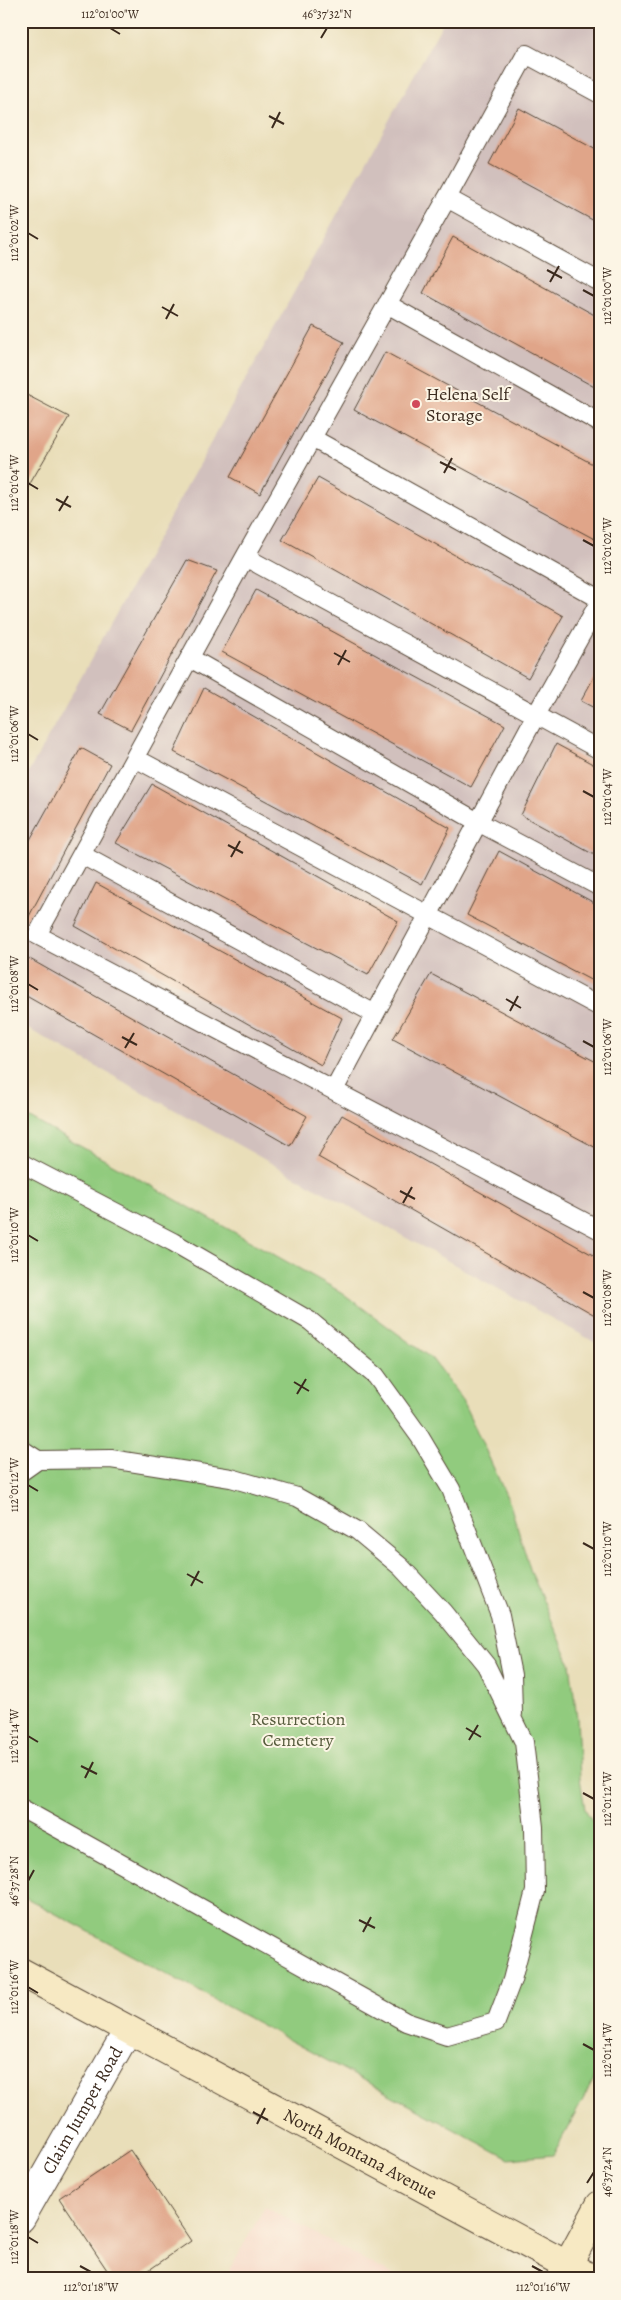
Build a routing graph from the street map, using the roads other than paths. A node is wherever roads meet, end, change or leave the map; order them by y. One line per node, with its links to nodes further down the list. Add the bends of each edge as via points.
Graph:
1 (600, 94): 2 (lane, via 526,54)
2 (447, 198): 3 (lane); 4 (lane)
3 (600, 282)
4 (387, 304): 5 (lane); 6 (lane)
5 (600, 423)
6 (312, 438): 7 (lane); 8 (lane)
7 (245, 557): 9 (lane); 10 (lane)
8 (600, 600): 10 (lane)
9 (190, 658): 12 (lane); 13 (lane)
10 (536, 715): 11 (lane); 13 (lane)
11 (600, 750)
12 (135, 758): 14 (lane); 16 (lane)
13 (478, 822): 15 (lane); 16 (lane)
14 (82, 855): 18 (lane); 19 (lane, via 37,935)
15 (600, 887)
16 (427, 916): 17 (lane); 18 (lane)
17 (600, 1007)
18 (375, 1014): 19 (lane)
19 (334, 1090): 21 (lane)
20 (21, 1162): 25 (lane, via 173,1242 310,1321 376,1376 420,1437 451,1488 478,1554 502,1623 512,1675)
21 (600, 1230)
22 (21, 1449): 23 (lane)
23 (38, 1460): 24 (lane); 25 (lane, via 111,1459 169,1467 231,1478 297,1497 358,1531 401,1567 486,1665)
24 (21, 1472)
25 (514, 1721): 26 (lane, via 524,1742 534,1827 535,1891 512,1980 496,2022 447,2036 406,2022)
26 (21, 1808)
27 (21, 1972): 28 (main road, North Montana Avenue)
28 (128, 2030): 30 (street, Claim Jumper Road); 31 (main road, North Montana Avenue)
29 (600, 2205): 31 (main road)
30 (21, 2218)
31 (563, 2272): 32 (main road, North Montana Avenue)
32 (593, 2279)

